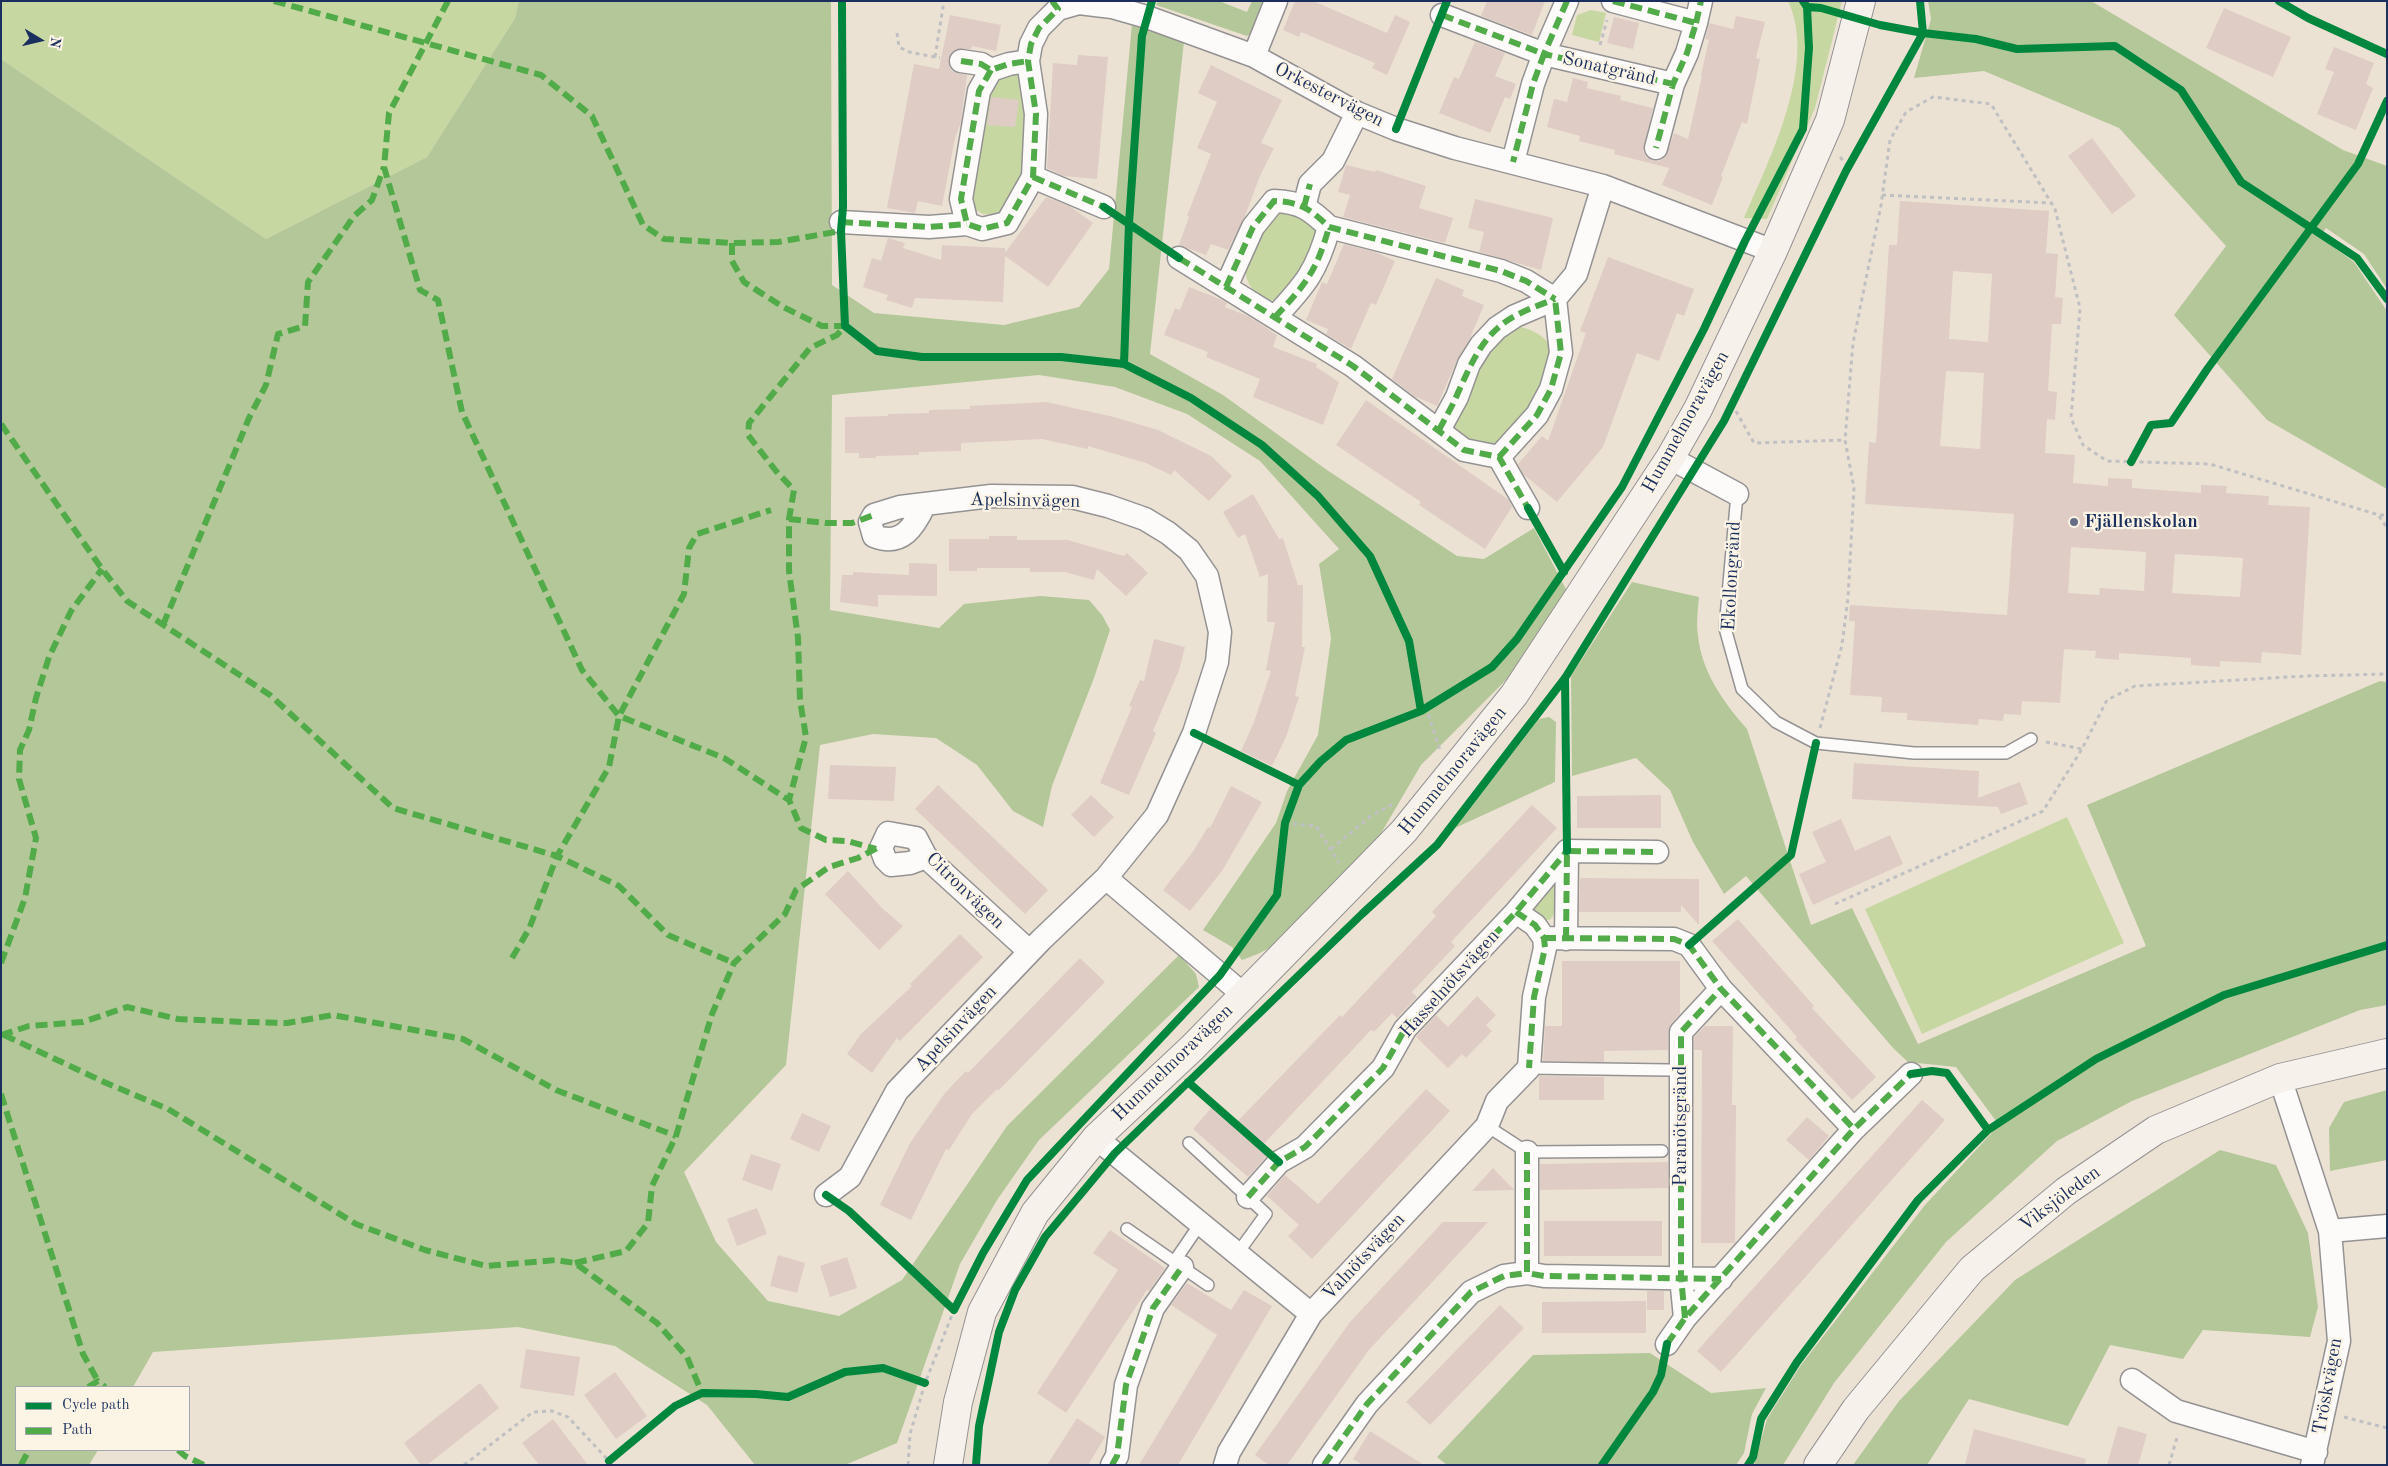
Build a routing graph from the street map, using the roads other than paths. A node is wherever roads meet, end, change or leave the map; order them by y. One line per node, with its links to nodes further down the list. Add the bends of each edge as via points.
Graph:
1 (1276, 1): 9 (street)
2 (1567, 1): 8 (street, Sonatgränd)
3 (1861, 1): 24 (street, Hummelmoravägen, via 1830,120)
4 (1055, 5): 9 (street, Orkestervägen, via 1079,3 1112,7 1198,34); 11 (street, Orkestervägen, via 1031,44)
5 (1443, 6): 8 (street, Sonatgränd)
6 (1611, 6): 7 (street, Sonatgränd)
7 (1698, 12): 13 (street, Sonatgränd, via 1687,53)
8 (1544, 54): 13 (street, Sonatgränd); 16 (street, Sonatgränd)
9 (1254, 56): 14 (street, Orkestervägen)
10 (961, 61): 12 (street, via 980,64)
11 (1028, 61): 12 (street); 17 (street, Orkestervägen, via 1036,114)
12 (991, 70): 22 (street, via 979,91 961,199)
13 (1673, 84): 15 (street, Sonatgränd)
14 (1358, 112): 16 (street, Orkestervägen, via 1413,135); 20 (street, via 1333,161 1310,184)
15 (1656, 148)
16 (1513, 162): 18 (street, Orkestervägen)
17 (1033, 177): 19 (street); 22 (street, Orkestervägen, via 1007,222 982,230)
18 (1604, 186): 24 (street, Orkestervägen); 27 (street, via 1576,274)
19 (1104, 206)
20 (1304, 207): 23 (street); 26 (street, via 1292,202 1274,201 1253,227)
21 (842, 222): 22 (street, Orkestervägen, via 929,227)
22 (967, 224)
23 (1329, 227): 27 (street, via 1501,271 1526,281); 28 (street, via 1322,253 1304,287)
24 (1773, 251): 31 (street, Hummelmoravägen, via 1698,409)
25 (1180, 258): 26 (street)
26 (1226, 287): 28 (street)
27 (1555, 299): 29 (street, via 1515,316 1497,328 1481,345); 30 (street, via 1561,353 1550,389 1537,415)
28 (1275, 317): 29 (street, via 1353,366 1414,415)
29 (1439, 430): 30 (street, via 1464,450)
30 (1499, 458): 33 (street)
31 (1670, 458): 32 (street, Ekollongränd); 45 (street, Hummelmoravägen, via 1514,695 1404,832)
32 (1737, 494): 35 (lane, Ekollongränd, via 1725,628 1742,689 1776,722 1816,743 1914,753 2006,753)
33 (1528, 508)
34 (874, 514): 39 (street, Apelsinvägen, via 900,507 991,496 1072,497 1145,519 1189,550 1207,576 1220,632 1217,662 1197,724 1157,815)
35 (2031, 739)
36 (881, 848): 43 (street, Citronvägen, via 888,833 916,838 926,857)
37 (1567, 851): 38 (street); 40 (street, Hasselnötsvägen); 42 (street)
38 (1657, 852)
39 (1106, 878): 43 (street, Apelsinvägen); 45 (street)
40 (1516, 912): 41 (street, via 1535,925); 58 (street, Hasselnötsvägen, via 1405,1029 1383,1068 1305,1147 1279,1162)
41 (1544, 938): 42 (street); 47 (street, via 1545,948 1534,997)
42 (1566, 938): 44 (street, via 1674,939 1689,945)
43 (1029, 952): 57 (street, Apelsinvägen, via 897,1091 850,1177)
44 (1720, 990): 52 (street); 66 (street, Paranötsgränd, via 1681,1032)
45 (1244, 995): 53 (street, Hummelmoravägen)
46 (2387, 1053): 50 (street, Viksjöleden)
47 (1529, 1068): 48 (lane, Paranötsgränd); 51 (street, Valnötsvägen, via 1497,1101)
48 (1670, 1070)
49 (1911, 1074): 52 (street)
50 (2280, 1078): 62 (street, Tröskvägen); 78 (street, Viksjöleden, via 2156,1130 2059,1197 1972,1269 1856,1409)
51 (1487, 1126): 56 (lane); 69 (street, Valnötsvägen)
52 (1854, 1128): 67 (street)
53 (1096, 1138): 59 (street); 74 (street, Hummelmoravägen, via 1035,1213 982,1312 958,1402)
54 (1189, 1144): 58 (lane)
55 (1662, 1151): 56 (lane, Paranötsgränd)
56 (1527, 1152): 65 (street)
57 (826, 1195)
58 (1248, 1197): 63 (lane, via 1266,1214)
59 (1200, 1224): 63 (street); 64 (lane)
60 (2387, 1226): 62 (street)
61 (1127, 1229): 64 (lane)
62 (2330, 1231): 73 (street, Tröskvägen, via 2339,1341)
63 (1237, 1254): 69 (street)
64 (1178, 1264): 68 (lane); 75 (street, via 1154,1308 1126,1385 1117,1456)
65 (1527, 1273): 66 (street, via 1544,1276); 77 (street, via 1504,1276 1471,1292 1368,1404)
66 (1681, 1277): 67 (street); 70 (street, Paranötsgränd)
67 (1721, 1279): 70 (street)
68 (1208, 1285)
69 (1311, 1314): 76 (street, Valnötsvägen, via 1229,1452)
70 (1685, 1318): 71 (street)
71 (1667, 1344)
72 (2132, 1380): 73 (street, Tröskvägen, via 2176,1410)
73 (2314, 1458)
74 (948, 1465)
75 (1112, 1465)
76 (1225, 1465)
77 (1324, 1465)
78 (1818, 1465)

